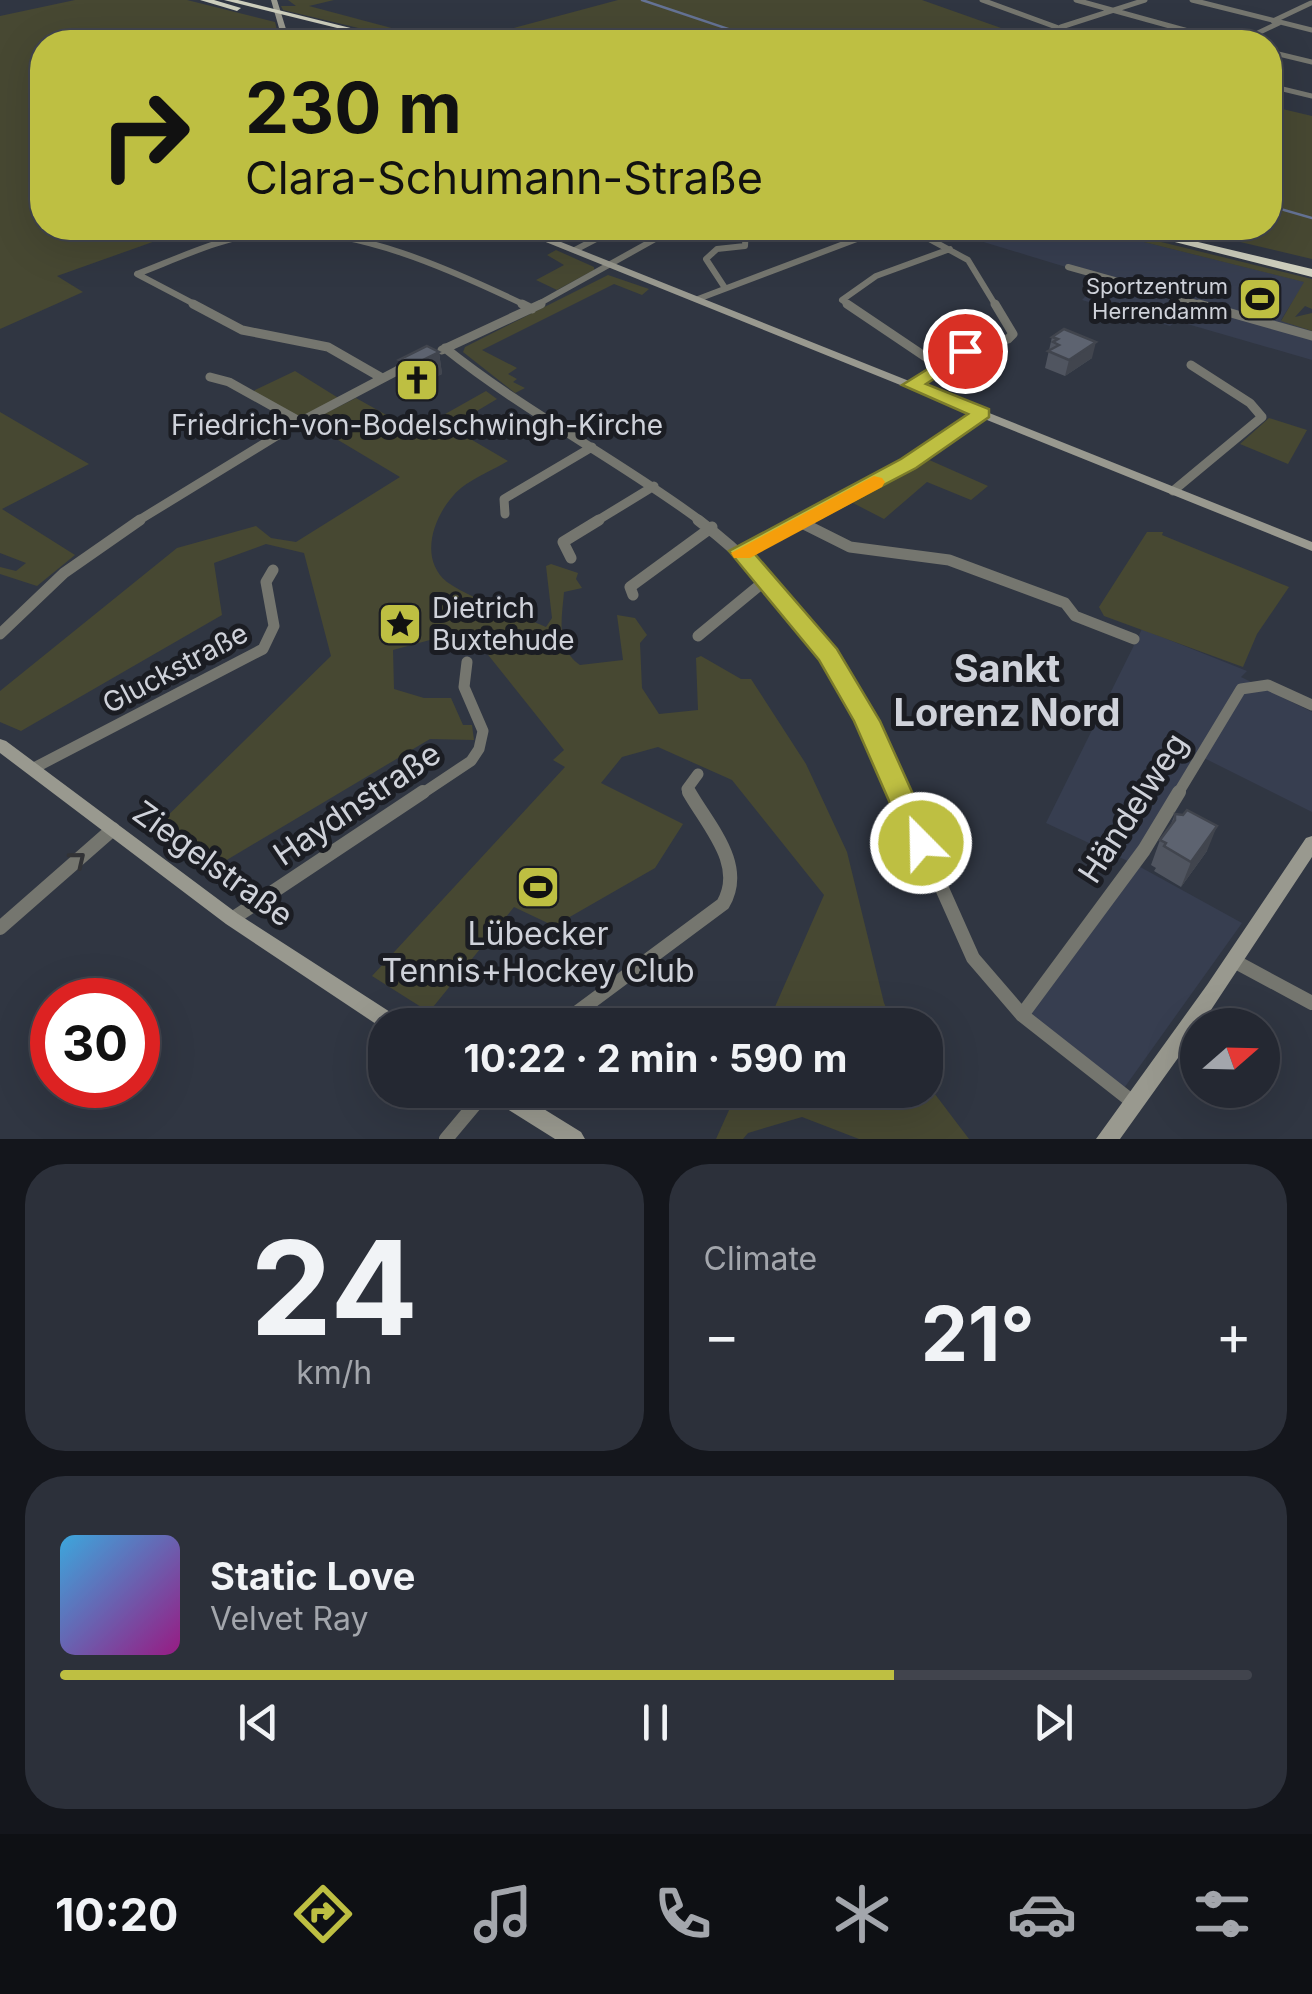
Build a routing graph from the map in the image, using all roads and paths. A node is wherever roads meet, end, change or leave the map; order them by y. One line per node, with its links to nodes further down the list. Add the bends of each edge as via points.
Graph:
1 (204, 0): 10 (highway)
2 (228, 0): 10 (highway)
3 (274, 0): 15 (main road)
4 (982, 0): 14 (street)
5 (1076, 0): 11 (street)
6 (1145, 0): 11 (street)
7 (1192, 0): 13 (street)
8 (1298, 0): 9 (street)
9 (1311, 3): 13 (street)
10 (251, 8): 12 (highway)
11 (1112, 11): 14 (street); 19 (street)
12 (305, 22): 16 (highway); 17 (highway)
13 (1277, 22): 20 (street); 21 (street)
14 (1060, 28): 18 (street)
15 (283, 30)
16 (333, 30)
17 (344, 30)
18 (1065, 30)
19 (1183, 30)
20 (1262, 30)
21 (1312, 30)
22 (1282, 55): 23 (street)
23 (1312, 62)
24 (1282, 89): 25 (street)
25 (1312, 96)
26 (226, 240): 52 (street, via 137,274 242,330 328,347)
27 (353, 240): 44 (street, via 462,275)
28 (550, 240): 37 (main road)
29 (594, 240): 37 (street)
30 (655, 240): 39 (street)
31 (745, 240): 42 (street, via 745,246 707,254)
32 (854, 240): 42 (street)
33 (932, 240): 36 (street)
34 (1176, 240): 41 (highway)
35 (1211, 240): 38 (highway)
36 (950, 249): 49 (street, via 968,260 1013,334); 49 (street, via 850,290 842,300)
37 (575, 250): 39 (main road)
38 (1312, 264)
39 (613, 266): 43 (main road); 44 (street)
40 (1068, 267): 45 (street)
41 (1312, 273)
42 (725, 288): 43 (street)
43 (698, 299): 53 (main road)
44 (532, 309): 46 (street)
45 (1312, 336)
46 (445, 348): 47 (street); 56 (street, via 498,390)
47 (429, 356)
48 (415, 362): 52 (street)
49 (939, 366): 53 (street)
50 (1191, 366): 58 (street, via 1262,417)
51 (210, 377): 55 (street)
52 (382, 378): 55 (street)
53 (912, 385): 54 (main road)
54 (982, 413): 58 (main road); 60 (street, via 908,464)
55 (299, 421): 68 (street, via 118,534 63,574)
56 (592, 447): 57 (street); 59 (street, via 504,499)
57 (654, 486): 61 (street); 64 (street, via 564,542)
58 (1173, 491): 62 (main road)
59 (504, 514)
60 (800, 522): 63 (street); 70 (street, via 850,547 949,560 1065,602 1076,616)
61 (712, 527): 63 (street); 67 (street, via 630,587)
62 (1312, 547)
63 (740, 551): 66 (street)
64 (571, 558)
65 (273, 570): 74 (street, Gluckstraße, via 266,582 276,624 263,649)
66 (766, 580): 69 (street); 84 (street, via 828,655 867,721 973,958)
67 (633, 594)
68 (0, 634)
69 (698, 636)
70 (1134, 639)
71 (467, 662): 78 (street, Haydnstraße, via 464,688 484,730 483,747 471,761)
72 (1312, 705): 84 (street, Händelweg, via 1270,685 1242,689 1144,850)
73 (0, 745): 74 (main road, Ziegelstraße)
74 (32, 769): 76 (main road, Ziegelstraße)
75 (698, 774): 83 (street, via 687,789 732,867 733,887 722,904)
76 (113, 829): 78 (main road, Ziegelstraße); 79 (street, one-way to 76)
77 (1312, 843): 80 (main road)
78 (232, 919): 82 (main road, Ziegelstraße)
79 (0, 928)
80 (1234, 961): 81 (street); 85 (main road)
81 (1312, 1002)
82 (368, 1008)
83 (583, 1008)
84 (1022, 1016): 85 (street)
85 (1134, 1103): 90 (main road)
86 (474, 1108): 88 (street)
87 (521, 1108): 89 (main road)
88 (446, 1139)
89 (574, 1139)
90 (1107, 1139)

